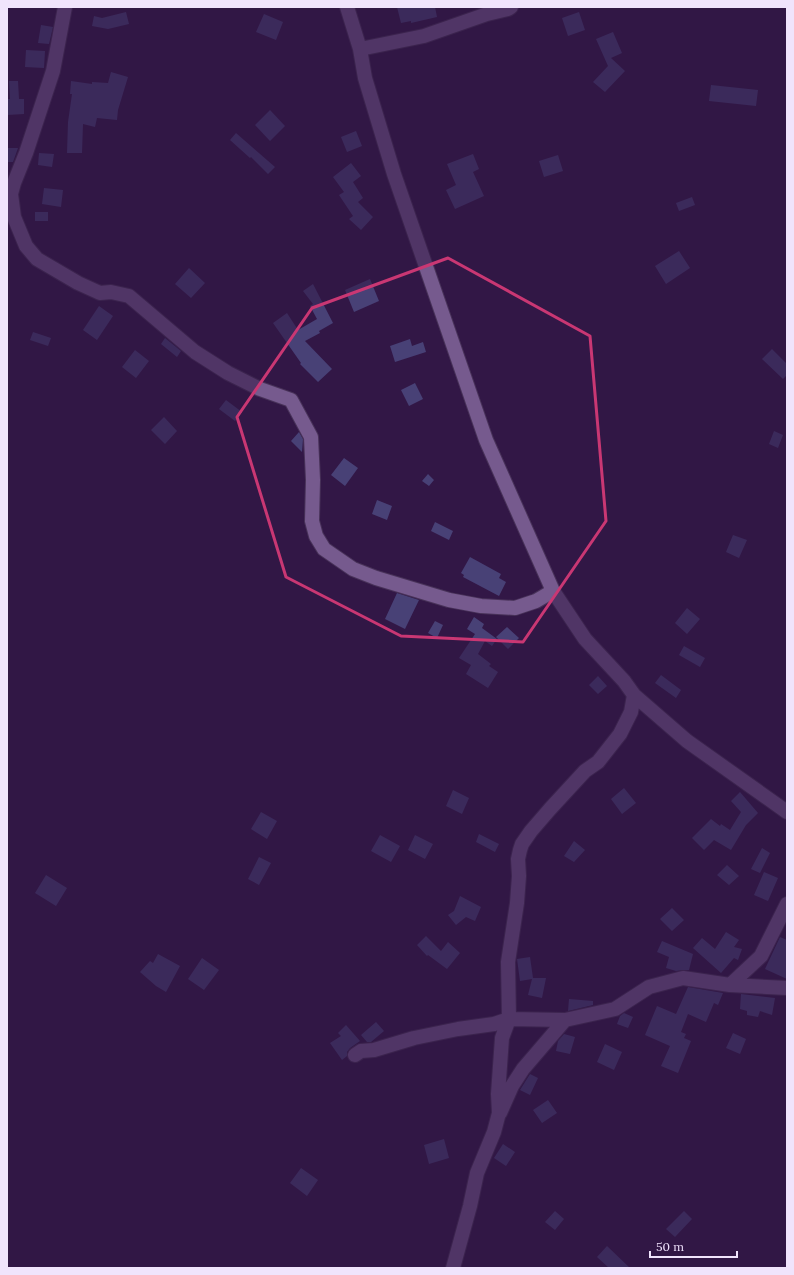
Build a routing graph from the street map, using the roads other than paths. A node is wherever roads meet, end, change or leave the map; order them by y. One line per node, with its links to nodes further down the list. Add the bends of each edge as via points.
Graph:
1 (65, 7): 5 (street, via 53,72 11,194 14,217 26,246 37,259 78,283 100,292 129,296 195,352 260,389 291,400 311,438 312,521 316,536 324,549 353,569 449,600 481,606 515,608 536,602)
2 (347, 7): 4 (street)
3 (511, 7): 4 (street, via 424,36)
4 (360, 49): 5 (street, via 365,78 394,174 486,440)
5 (553, 592): 6 (street, via 584,639 624,681)
6 (634, 696): 7 (street, via 687,741); 11 (street, via 631,712 620,734 598,762 585,771 550,809 522,844 518,859 517,903 508,962)
7 (787, 812)
8 (787, 904): 9 (street, via 761,956)
9 (730, 985): 10 (street); 12 (street, via 683,978 649,987 615,1009)
10 (787, 988)
11 (509, 1019): 12 (street); 13 (street, via 414,1038 374,1050 361,1051); 14 (street, via 502,1038 498,1094)
12 (565, 1020): 14 (street, via 523,1069)
13 (356, 1055)
14 (500, 1113): 15 (street, via 477,1173)
15 (453, 1268)

